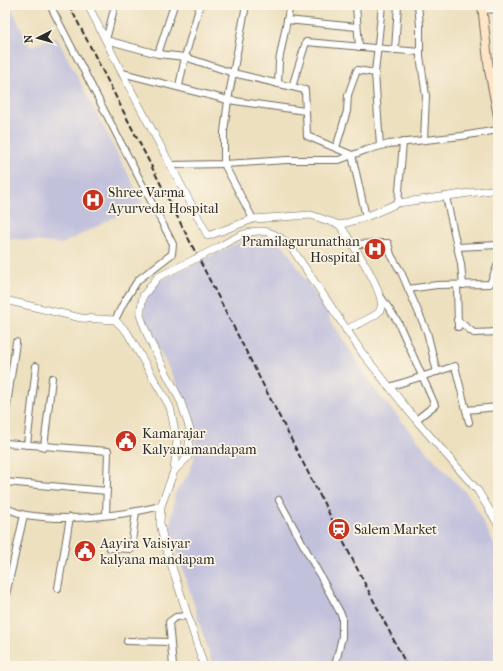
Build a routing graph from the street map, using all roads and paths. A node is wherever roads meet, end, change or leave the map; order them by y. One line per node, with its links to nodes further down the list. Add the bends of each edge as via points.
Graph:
1 (50, 5): 56 (street, via 172,244 172,254 138,280)
2 (88, 5): 16 (street)
3 (115, 5): 16 (street)
4 (174, 5): 21 (street)
5 (200, 5): 22 (street)
6 (246, 5): 26 (street)
7 (290, 5): 14 (street)
8 (356, 5): 15 (street)
9 (382, 5): 18 (street)
10 (398, 5): 19 (street)
11 (418, 5): 20 (street)
12 (482, 8): 13 (street); 23 (main road)
13 (498, 9)
14 (287, 20): 15 (street); 28 (street, via 279,61)
15 (357, 27): 17 (street)
16 (106, 40): 21 (street); 25 (street)
17 (359, 47): 18 (street); 30 (street, via 306,42)
18 (377, 48): 19 (street); 27 (street)
19 (394, 50): 20 (street)
20 (420, 52): 35 (street, via 426,96)
21 (158, 54): 22 (street)
22 (185, 57): 26 (street); 29 (street)
23 (489, 70): 24 (street); 33 (main road)
24 (498, 70)
25 (122, 73): 29 (street); 41 (street)
26 (233, 73): 28 (street); 31 (street)
27 (375, 73): 37 (street); 38 (street, via 357,70 348,95 347,111)
28 (278, 84): 30 (street)
29 (179, 86): 31 (street)
30 (292, 87): 32 (street, via 305,90)
31 (228, 100): 32 (street); 40 (street)
32 (306, 111): 38 (street, via 307,136)
33 (498, 116)
34 (498, 130): 35 (street)
35 (424, 140): 36 (street)
36 (403, 142): 37 (street); 44 (street)
37 (380, 146): 39 (street)
38 (336, 148): 39 (street)
39 (352, 155): 40 (street, via 339,160); 45 (street)
40 (224, 164): 41 (street); 46 (street)
41 (170, 165): 46 (street, via 208,236)
42 (498, 189): 43 (street)
43 (446, 197): 44 (street); 50 (street)
44 (398, 203): 45 (street)
45 (366, 217): 47 (street)
46 (253, 219): 47 (street, via 311,215)
47 (340, 225): 48 (street)
48 (352, 244): 53 (street, via 388,243); 54 (street)
49 (498, 245): 50 (street)
50 (457, 247): 52 (street)
51 (498, 264): 52 (street, via 490,284)
52 (460, 285): 53 (street); 57 (street)
53 (408, 289): 63 (street, via 427,332)
54 (381, 296): 59 (street, via 382,306 378,312); 65 (street, via 398,322)
55 (5, 300): 56 (street, via 81,318)
56 (115, 320): 75 (street, via 127,332 170,407 177,441)
57 (458, 320): 58 (street); 60 (street, via 474,333)
58 (458, 327)
59 (346, 330): 66 (street); 75 (street, bridge, via 291,247 283,238 265,231 243,233 158,277 143,296 140,315 149,339 181,402 190,430 188,457)
60 (498, 332)
61 (16, 342): 69 (street)
62 (36, 366): 73 (street)
63 (437, 372): 65 (street); 68 (street, via 455,366)
64 (52, 378): 74 (street)
65 (422, 378): 66 (street); 70 (street, via 435,405)
66 (389, 387): 70 (street)
67 (498, 407): 68 (street)
68 (466, 410): 71 (street)
69 (5, 419)
70 (416, 420): 85 (street, via 478,491)
71 (469, 422)
72 (5, 443): 73 (street)
73 (27, 445): 74 (street)
74 (44, 447): 77 (street, via 108,451)
75 (174, 471): 79 (street)
76 (5, 482): 77 (street)
77 (107, 491): 83 (street)
78 (279, 500): 94 (street, via 342,616 342,637)
79 (162, 506): 81 (street); 89 (street, via 160,523 164,542)
80 (5, 508): 82 (street)
81 (136, 512): 83 (street); 86 (street, via 131,549)
82 (24, 515): 84 (street); 88 (street)
83 (106, 515): 84 (street)
84 (70, 517): 87 (street)
85 (497, 520)
86 (110, 548)
87 (58, 588)
88 (5, 599)
89 (187, 616): 91 (street, via 169,622); 93 (street)
90 (127, 641): 91 (street)
91 (170, 642): 92 (street)
92 (173, 666)
93 (204, 666)
94 (335, 666)

